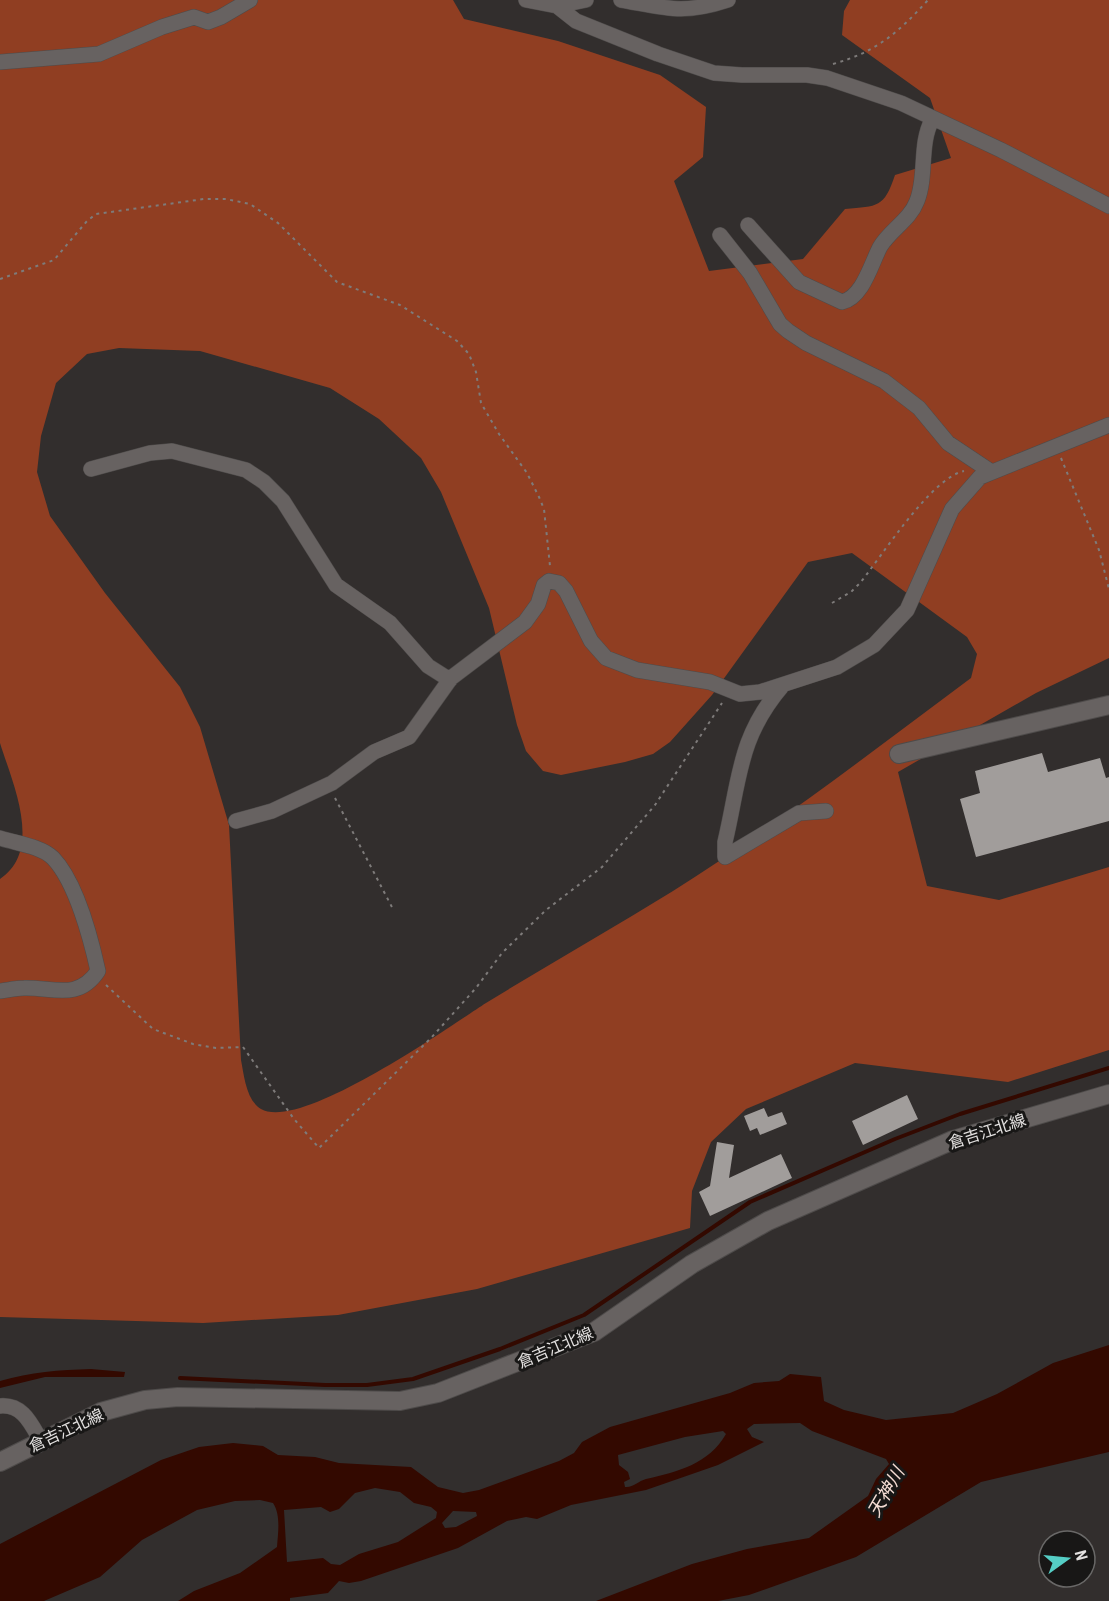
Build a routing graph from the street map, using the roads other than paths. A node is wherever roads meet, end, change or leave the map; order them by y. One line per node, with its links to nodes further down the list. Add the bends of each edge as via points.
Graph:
1 (250, 0): 7 (street, via 214,20 194,17 99,54)
2 (526, 0): 6 (street)
3 (586, 0): 6 (street)
4 (621, 0): 5 (street, via 677,10 702,9)
5 (728, 0)
6 (557, 6): 8 (street, via 576,21 714,73 826,78 901,103)
7 (0, 62)
8 (932, 120): 9 (street, via 1001,150); 10 (street, via 918,200 884,240 858,292 848,301 799,282)
9 (1109, 206)
10 (748, 225)
11 (720, 235): 14 (street, via 788,331 884,381 919,408 948,443)
12 (1109, 425): 14 (street)
13 (91, 469): 15 (street, via 172,451 246,470 283,501 336,585 390,623 428,666)
14 (988, 469): 16 (street, via 952,509 907,610 898,621 856,657)
15 (450, 680): 16 (street, via 525,622 538,604 544,585 554,581 566,591 591,641 606,658 620,665 666,677 710,682 740,694); 20 (street, via 409,737 374,752 328,785 272,811)
16 (783, 685): 19 (street, via 751,729 725,857 799,813)
17 (1109, 705): 18 (main road)
18 (899, 754)
19 (826, 811)
20 (236, 821)
21 (0, 838): 22 (street, via 52,857 67,879 98,971 87,986 63,991)
22 (0, 991)
23 (1109, 1094): 25 (main road, 倉吉江北線, via 953,1140 768,1221 692,1264 594,1332 438,1393 400,1401 178,1397 145,1400 101,1412)
24 (0, 1406): 25 (street, via 9,1405 21,1411)
25 (41, 1441): 26 (main road, 倉吉江北線)
26 (0, 1462)

